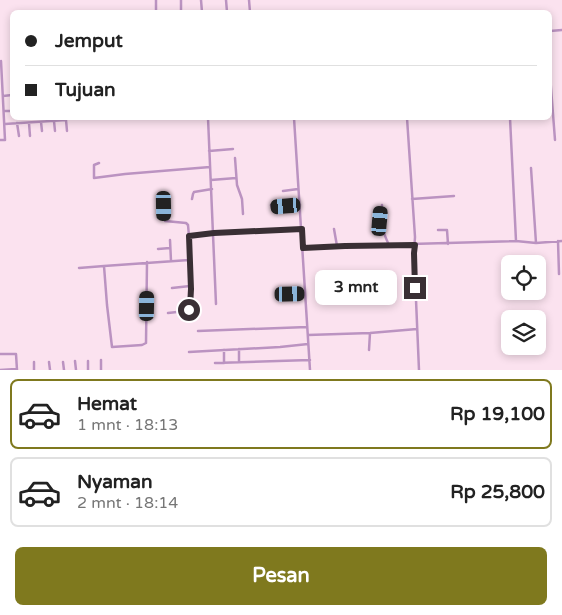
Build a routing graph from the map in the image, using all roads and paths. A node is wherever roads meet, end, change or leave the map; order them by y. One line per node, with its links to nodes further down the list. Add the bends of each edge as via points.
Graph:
1 (1, 61): 2 (street)
2 (2, 97): 5 (street)
3 (552, 101): 22 (street)
4 (0, 109): 5 (street)
5 (4, 110): 6 (street); 15 (street)
6 (10, 111)
7 (208, 120): 24 (street)
8 (294, 120): 32 (street)
9 (407, 120): 36 (street)
10 (510, 120): 47 (street)
11 (54, 121): 13 (street); 17 (street, via 66,120); 18 (street)
12 (29, 122): 13 (street); 14 (street); 20 (street)
13 (41, 122): 16 (street)
14 (17, 123): 15 (street); 19 (street)
15 (5, 124): 21 (street, via 5,140)
16 (42, 131)
17 (67, 131)
18 (55, 132)
19 (19, 136)
20 (30, 136)
21 (0, 140)
22 (555, 140)
23 (233, 150): 24 (street)
24 (210, 151): 27 (street)
25 (236, 158): 29 (street)
26 (99, 163): 27 (street, via 94,164 94,178)
27 (210, 167): 30 (street)
28 (531, 168): 50 (street)
29 (236, 178): 30 (street); 40 (street)
30 (211, 180): 31 (street)
31 (212, 189): 35 (street, via 194,192); 44 (street)
32 (298, 189): 33 (street); 37 (street)
33 (283, 191)
34 (454, 196): 36 (street)
35 (192, 199)
36 (412, 199): 52 (street)
37 (300, 204): 37 (street, via 273,204 271,207); 41 (street)
38 (382, 205): 51 (street, via 380,221)
39 (164, 206): 45 (street, via 165,222 186,223)
40 (243, 214)
41 (302, 229): 44 (street); 55 (street)
42 (334, 229): 53 (street)
43 (438, 230): 49 (street, via 447,230)
44 (214, 233): 45 (street); 67 (street)
45 (189, 236): 57 (street)
46 (170, 240): 54 (street)
47 (516, 241): 49 (street); 50 (street)
48 (560, 241): 50 (street); 62 (street)
49 (448, 244): 52 (street)
50 (536, 244)
51 (389, 245): 52 (street); 53 (street)
52 (415, 245): 70 (street)
53 (336, 246): 55 (street)
54 (170, 248): 56 (street); 58 (street)
55 (303, 248): 65 (street)
56 (158, 249)
57 (189, 260): 58 (street); 63 (street)
58 (171, 261): 59 (street)
59 (147, 262): 60 (street); 60 (street, via 146,343 116,348 111,344)
60 (104, 266): 61 (street)
61 (79, 268)
62 (559, 274)
63 (190, 286): 64 (street); 68 (street, via 189,310)
64 (172, 288)
65 (306, 293): 66 (street); 69 (street)
66 (290, 294)
67 (216, 304)
68 (168, 313)
69 (307, 327): 71 (street); 73 (street)
70 (417, 329): 72 (street); 99 (street)
71 (198, 331)
72 (370, 333): 73 (street); 77 (street)
73 (308, 335): 74 (street)
74 (308, 344): 75 (street); 81 (street)
75 (239, 349): 76 (street); 87 (street)
76 (224, 350): 78 (street); 89 (street)
77 (369, 350)
78 (189, 352)
79 (0, 354): 90 (street, via 16,354)
80 (101, 360): 97 (street)
81 (310, 360): 87 (street); 98 (street)
82 (75, 361): 95 (street)
83 (88, 361): 96 (street)
84 (34, 362): 92 (street)
85 (49, 362): 93 (street)
86 (63, 362): 94 (street)
87 (239, 362): 89 (street)
88 (215, 363): 89 (street)
89 (224, 363)
90 (17, 369): 91 (street)
91 (0, 370)
92 (34, 370)
93 (50, 370)
94 (64, 370)
95 (76, 370)
96 (88, 370)
97 (101, 370)
98 (310, 370)
99 (419, 370)

